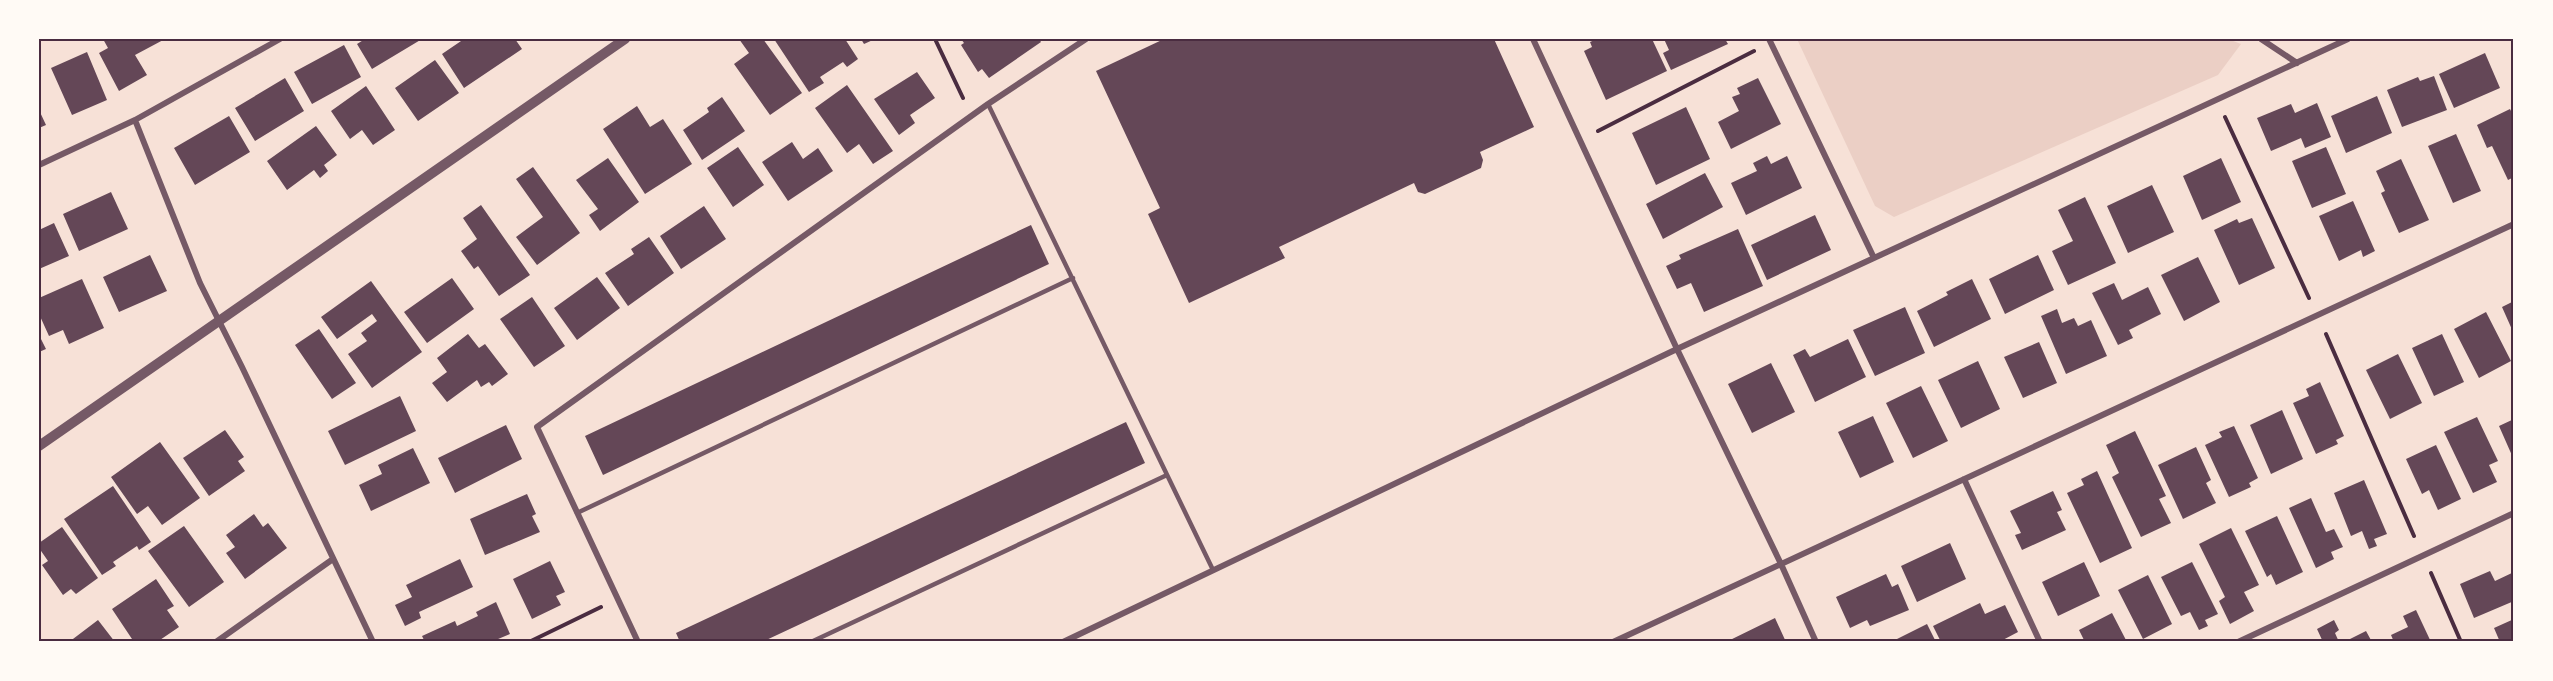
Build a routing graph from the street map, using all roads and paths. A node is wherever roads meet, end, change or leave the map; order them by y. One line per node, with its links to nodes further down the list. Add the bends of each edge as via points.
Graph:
1 (280, 39): 13 (street)
2 (625, 39): 20 (street)
3 (936, 39): 10 (path)
4 (1086, 39): 12 (street)
5 (1533, 39): 14 (street)
6 (2261, 39): 9 (street)
7 (2348, 39): 9 (street)
8 (1770, 41): 14 (path); 17 (street)
9 (2297, 63): 11 (street)
10 (963, 99)
11 (2217, 100): 17 (street); 19 (path)
12 (988, 104): 18 (lane); 25 (street, via 537,427)
13 (135, 120): 15 (street); 20 (street)
14 (1580, 140): 21 (street)
15 (39, 165)
16 (2514, 224): 19 (street)
17 (1874, 258): 21 (street)
18 (1073, 278): 23 (lane); 25 (lane)
19 (2317, 315): 24 (street); 27 (path)
20 (219, 321): 22 (street); 28 (street)
21 (1677, 349): 29 (street); 30 (street)
22 (39, 446)
23 (1167, 475): 30 (lane); 36 (lane)
24 (1964, 479): 29 (street); 40 (street)
25 (577, 513): 31 (street)
26 (2514, 513): 27 (street)
27 (2423, 555): 41 (street); 42 (path)
28 (333, 559): 32 (street); 33 (street)
29 (1781, 564): 38 (street); 39 (street)
30 (1213, 570): 37 (street)
31 (618, 599): 34 (path); 35 (street)
32 (216, 642)
33 (373, 642)
34 (529, 642)
35 (638, 642)
36 (811, 642)
37 (1063, 642)
38 (1613, 642)
39 (1816, 642)
40 (2040, 642)
41 (2238, 642)
42 (2461, 642)

